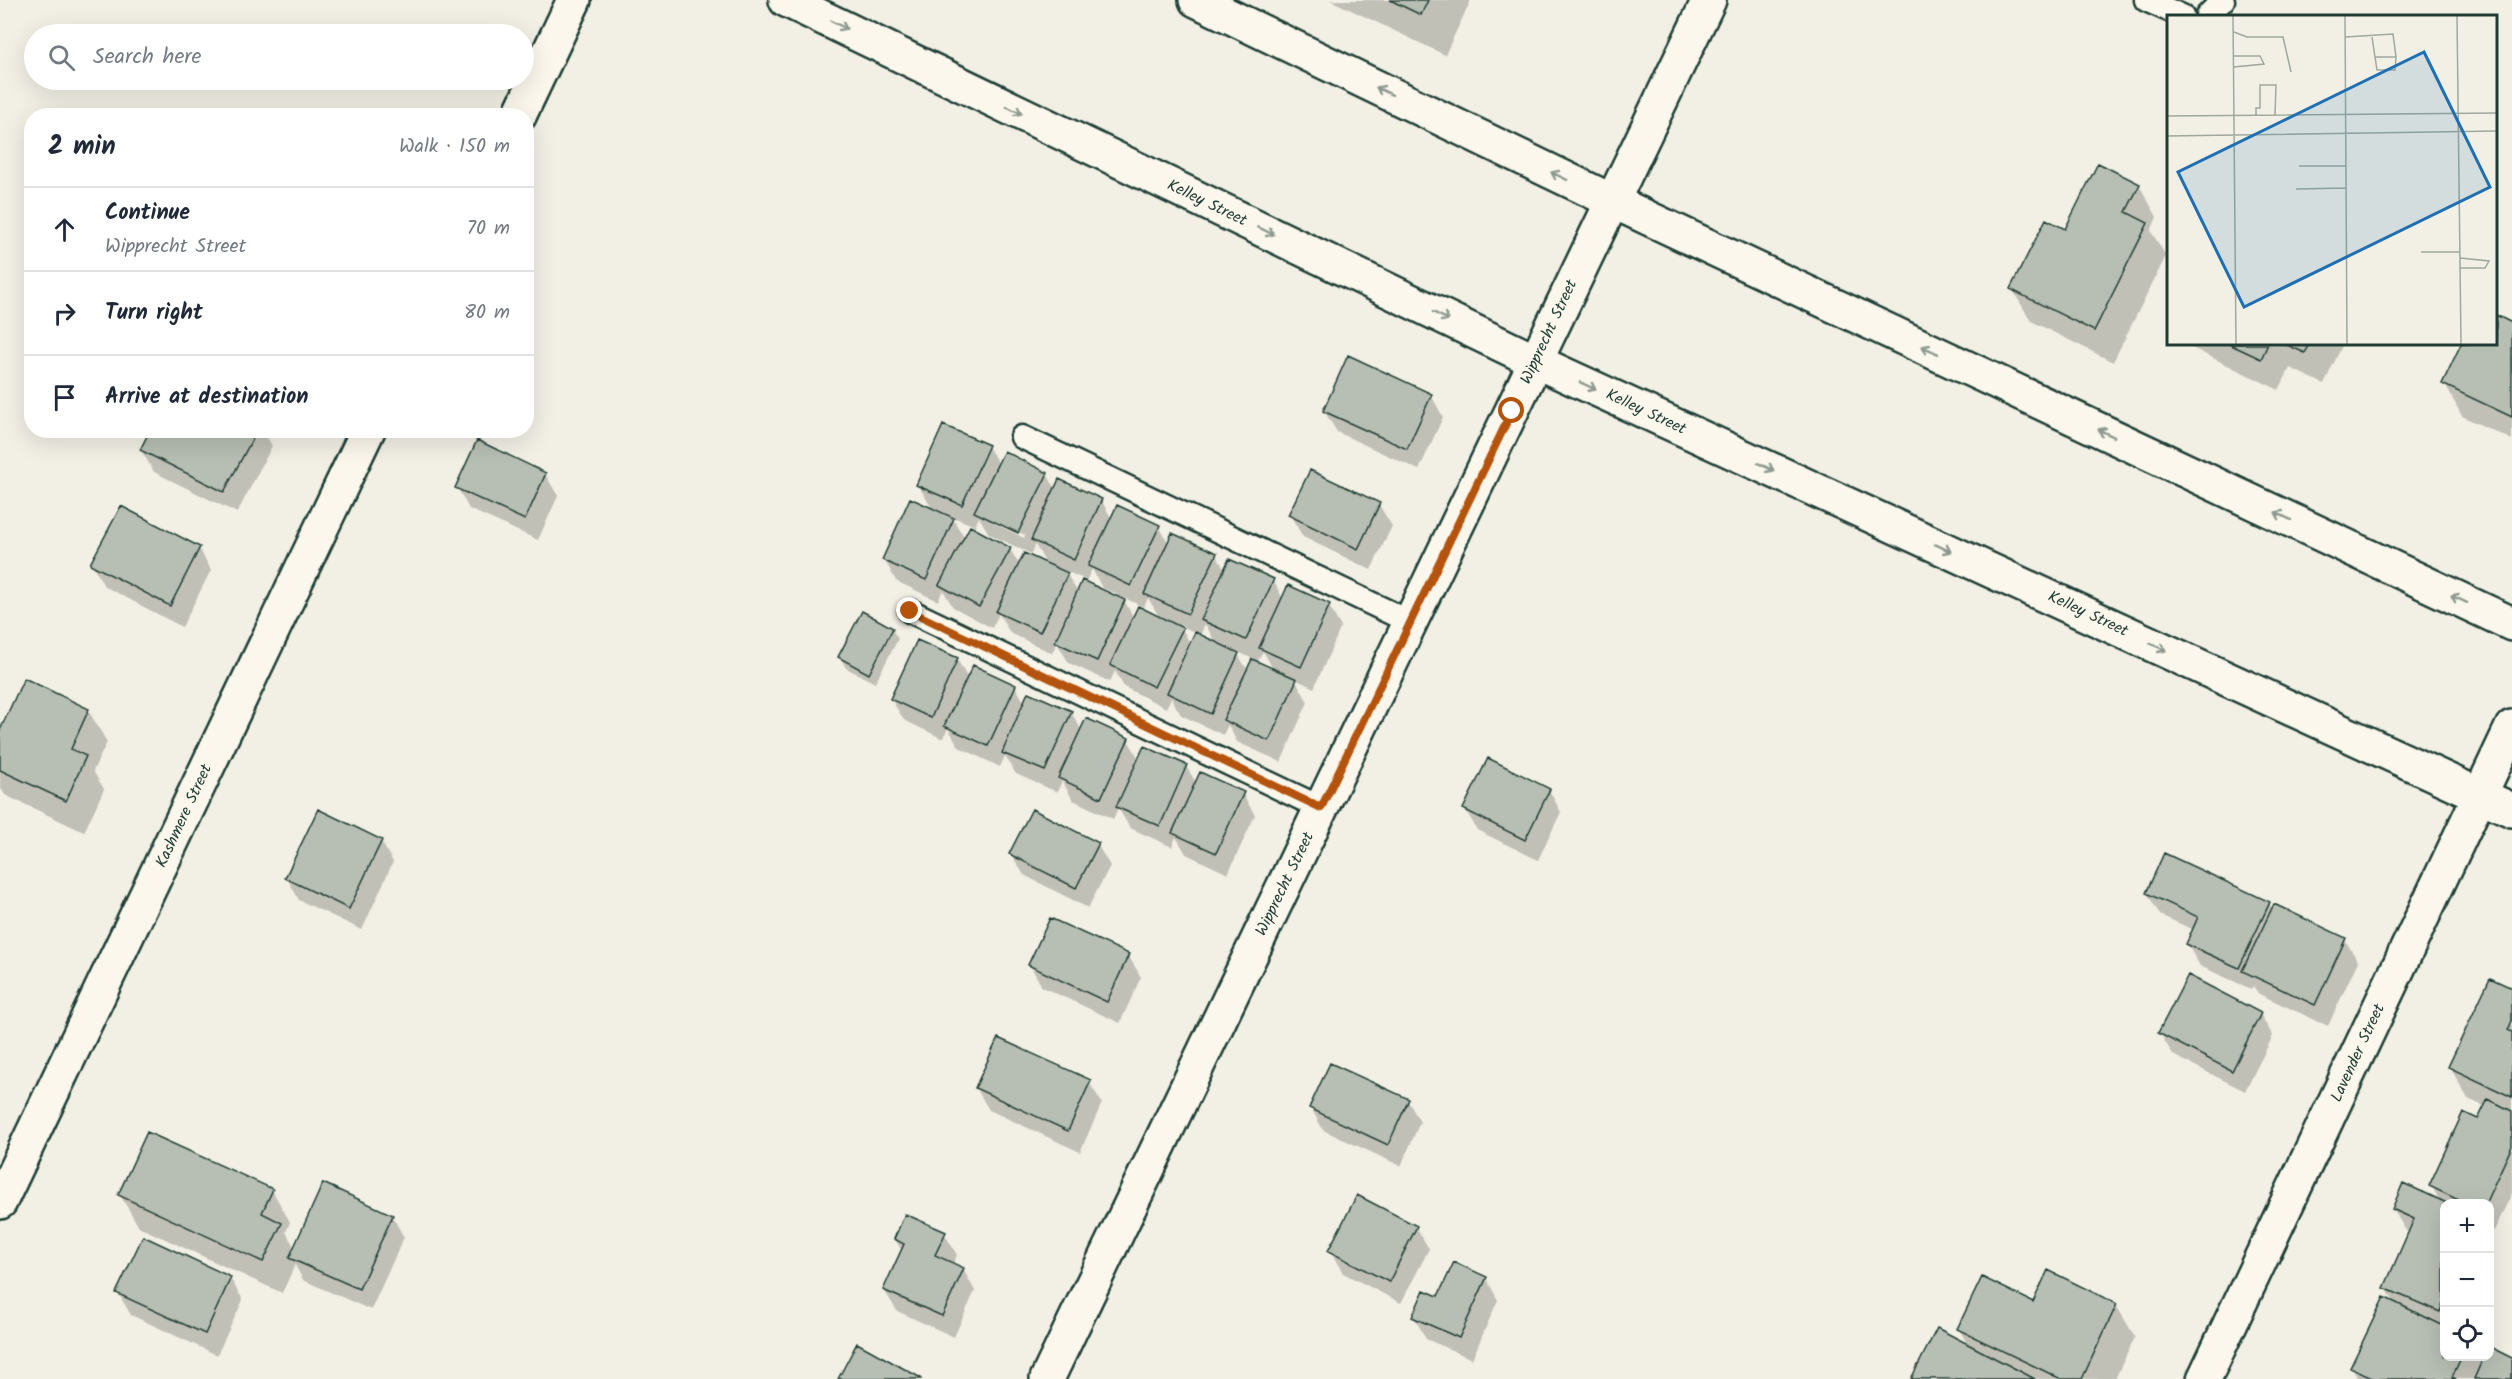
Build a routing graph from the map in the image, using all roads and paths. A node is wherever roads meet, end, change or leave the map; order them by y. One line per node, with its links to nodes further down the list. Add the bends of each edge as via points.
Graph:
1 (574, 0): 9 (main road)
2 (786, 0): 13 (main road, Kelley Street, one-way to 13)
3 (1196, 0): 12 (main road, one-way to 3)
4 (1709, 0): 12 (main road, Wipprecht Street)
5 (2146, 0): 7 (lane)
6 (2223, 0): 8 (lane)
7 (2180, 15)
8 (2208, 15)
9 (534, 84)
10 (531, 90): 11 (main road)
11 (523, 108)
12 (1612, 201): 13 (main road, Wipprecht Street); 18 (main road, one-way to 12)
13 (1535, 361): 17 (main road, Wipprecht Street); 20 (main road, Kelley Street, one-way to 20)
14 (1022, 437): 17 (lane)
15 (364, 438): 23 (main road, Kashmere Street)
16 (910, 611): 21 (lane)
17 (1410, 622): 21 (main road, Wipprecht Street)
18 (2512, 624)
19 (2512, 727): 20 (main road, Lavender Street)
20 (2480, 794): 22 (main road, Kelley Street); 25 (main road, Lavender Street)
21 (1321, 808): 24 (main road, Wipprecht Street)
22 (2512, 810)
23 (0, 1202)
24 (1047, 1379)
25 (2204, 1379)

